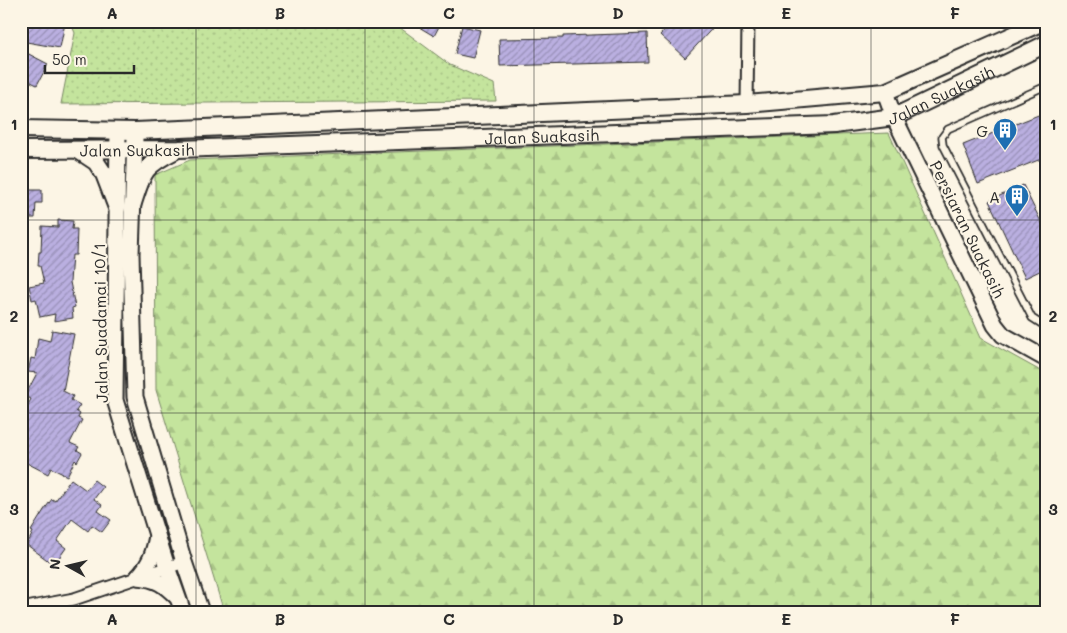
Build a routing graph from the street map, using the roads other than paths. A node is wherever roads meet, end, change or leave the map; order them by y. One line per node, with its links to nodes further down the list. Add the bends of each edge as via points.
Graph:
1 (748, 21): 6 (street)
2 (1045, 21): 5 (main road, Jalan Suakasih)
3 (1046, 44): 7 (main road, Jalan Suakasih)
4 (1046, 86): 16 (lane, via 948,129 942,136 943,145 1032,318)
5 (885, 92): 6 (main road, Jalan Suakasih); 7 (street, Persiaran Suakasih)
6 (747, 104): 9 (main road, Jalan Suakasih)
7 (894, 117): 10 (main road, Jalan Suakasih, via 834,125); 17 (street, Persiaran Suakasih, via 995,325 1003,335)
8 (21, 129): 9 (main road, Jalan Suakasih)
9 (127, 131): 13 (street, Jalan Suadamai 10/1); 14 (street, Jalan Suadamai 10/1)
10 (179, 149): 14 (main road, Jalan Suakasih); 15 (main road, via 157,160 142,173)
11 (21, 150): 12 (main road, Jalan Suakasih)
12 (77, 150): 13 (main road, Jalan Suakasih); 15 (main road, via 96,162)
13 (118, 150): 14 (main road, Jalan Suakasih); 15 (street, Jalan Suadamai 10/1)
14 (134, 151): 15 (street, Jalan Suadamai 10/1)
15 (124, 207): 18 (street, Jalan Suadamai 10/1, via 115,400); 19 (street, Jalan Suadamai 10/1, via 131,254 135,397)
16 (1046, 327)
17 (1046, 359)
18 (157, 534): 20 (street, Jalan Suadamai 10/1); 21 (street, via 154,554)
19 (184, 562): 20 (street); 24 (street, Jalan Suadamai 10/1)
20 (168, 567): 21 (street); 22 (street, Jalan Suadamai 10/1)
21 (138, 577): 22 (street, via 151,578 165,585); 23 (street, via 74,599)
22 (181, 605)
23 (21, 610)
24 (200, 612)

